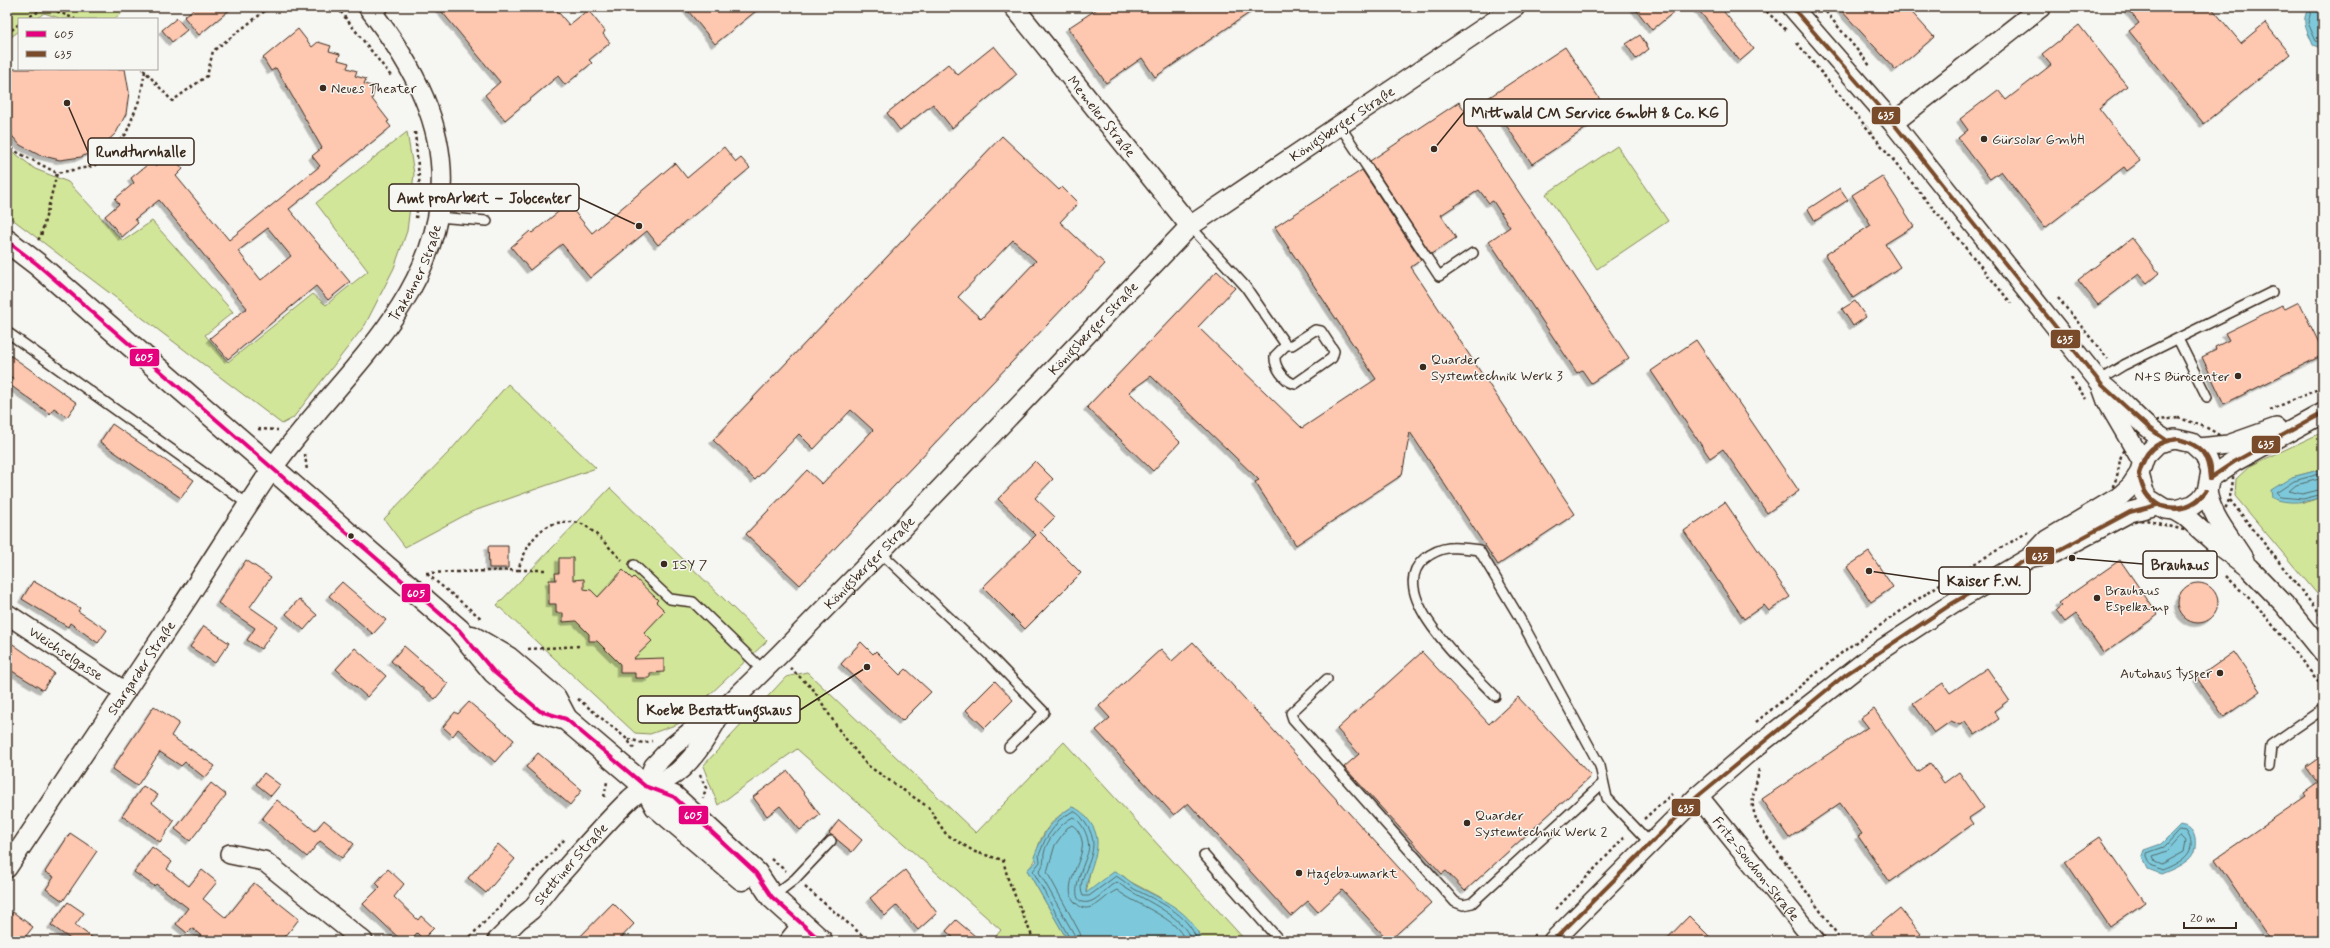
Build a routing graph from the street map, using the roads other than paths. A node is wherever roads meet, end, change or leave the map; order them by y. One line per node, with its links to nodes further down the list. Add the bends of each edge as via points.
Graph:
1 (1014, 7): 10 (street, Memeler Straße)
2 (1515, 7): 7 (street, Königsberger Straße)
3 (1792, 7): 6 (street)
4 (2041, 7): 6 (street)
5 (376, 10): 8 (street, Trakehner Straße, via 426,99 436,129 441,160)
6 (1893, 123): 17 (street)
7 (1340, 126): 10 (street, Königsberger Straße); 12 (lane, via 1439,276)
8 (438, 216): 9 (lane); 23 (street, Trakehner Straße, via 431,246 418,280 393,320)
9 (487, 221)
10 (1190, 226): 16 (lane, via 1245,286); 29 (street, Königsberger Straße)
11 (7, 241): 23 (street)
12 (1473, 253)
13 (2272, 292): 15 (lane)
14 (7, 332): 26 (lane)
15 (2178, 339): 17 (lane); 18 (lane)
16 (1286, 345): 16 (lane, via 1275,356 1274,363 1288,382 1295,384 1332,358 1334,351 1321,331 1315,330 1292,345)
17 (2100, 383): 20 (street, via 2152,424); 24 (street, via 2125,446)
18 (2206, 397)
19 (2323, 412): 21 (street)
20 (2166, 440): 22 (street, via 2184,440); 24 (street, via 2150,448)
21 (2226, 447): 22 (street); 25 (street)
22 (2199, 448): 25 (street, via 2209,463)
23 (274, 467): 26 (street, Stargarder Straße); 43 (street, via 459,630 508,658 555,698 566,719)
24 (2141, 467): 27 (street, via 2144,492); 30 (street, via 2131,486 2119,497 2047,540)
25 (2209, 484): 28 (street, via 2193,505); 32 (street, via 2209,504)
26 (249, 505): 37 (street, Stargarder Straße)
27 (2157, 505): 28 (street); 30 (street, via 2130,512 2052,554)
28 (2175, 510): 32 (street)
29 (880, 552): 35 (street, Königsberger Straße); 40 (lane, via 986,652 1044,712)
30 (2031, 557): 44 (street, via 1953,603 1872,656 1748,753)
31 (634, 565): 35 (lane, via 670,599 693,602)
32 (2249, 568): 34 (street, via 2284,604)
33 (7, 614): 37 (street, Weichselgasse)
34 (2323, 652)
35 (763, 670): 43 (street, Königsberger Straße, via 722,711 673,746 654,766)
36 (1327, 679): 42 (lane, via 1291,713 1293,719 1455,902 1463,905 1472,903)
37 (125, 692): 49 (street, Stargarder Straße)
38 (1495, 696): 42 (lane, via 1424,616 1416,600 1414,576 1418,564 1432,553 1451,546 1479,550 1600,766)
39 (2323, 709): 41 (lane, via 2271,745)
40 (1009, 747)
41 (2269, 766)
42 (1602, 783): 46 (lane, via 1607,798)
43 (645, 786): 50 (street, via 674,797 756,873); 53 (street, Stettiner Straße, via 560,874 539,902)
44 (1698, 796): 46 (street); 57 (street, Fritz-Souchon-Straße)
45 (831, 841): 50 (lane, via 795,879)
46 (1650, 844): 56 (street)
47 (230, 854): 52 (street, via 264,862)
48 (1204, 855): 55 (lane)
49 (7, 868)
50 (772, 897): 51 (street)
51 (796, 933): 54 (street)
52 (363, 941)
53 (497, 941)
54 (821, 941)
55 (1280, 941)
56 (1553, 941)
57 (1815, 941)

